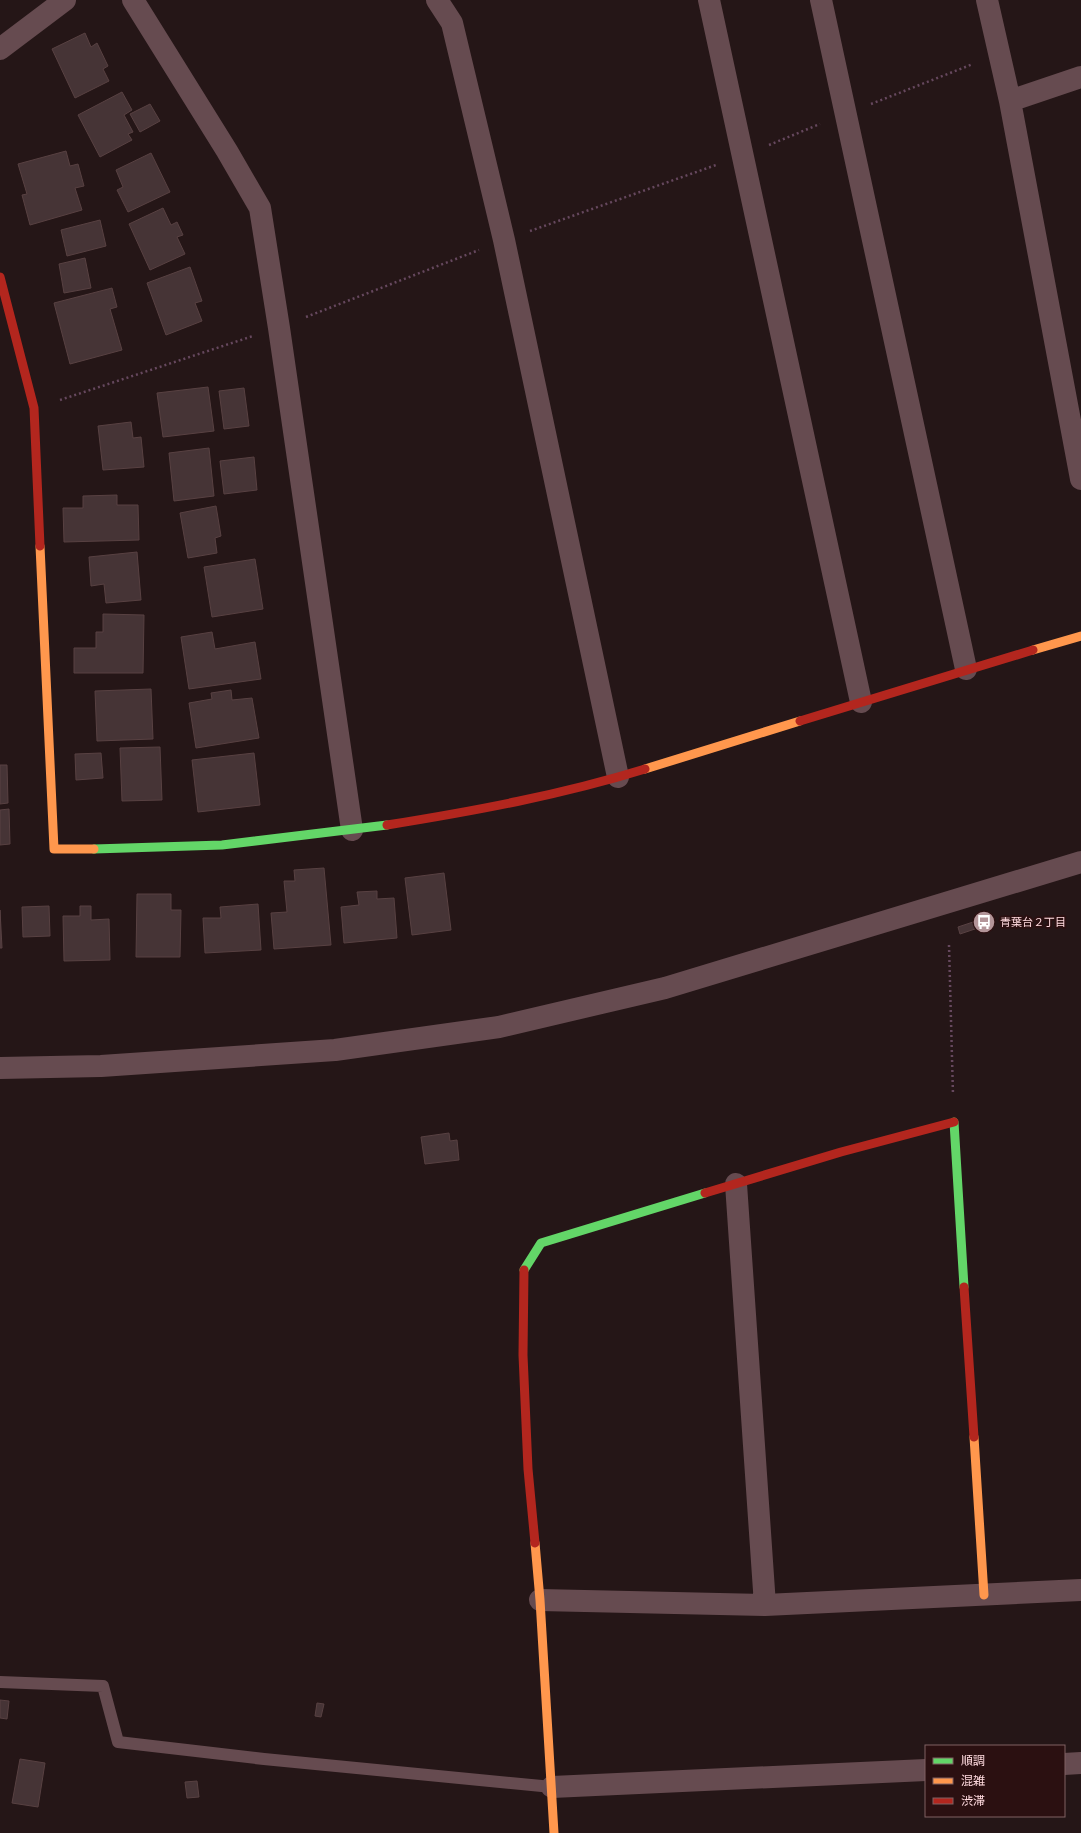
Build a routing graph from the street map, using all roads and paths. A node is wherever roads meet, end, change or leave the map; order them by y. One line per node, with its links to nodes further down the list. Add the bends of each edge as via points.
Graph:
1 (65, 0): 7 (street)
2 (133, 0): 16 (street, via 260,208)
3 (437, 0): 15 (street, via 452,23 504,240)
4 (709, 0): 14 (street)
5 (821, 0): 13 (street)
6 (988, 0): 9 (street)
7 (0, 49)
8 (1081, 77): 9 (street)
9 (1010, 101): 11 (street)
10 (0, 278): 16 (street, via 34,408 54,849 222,845)
11 (1081, 479)
12 (1081, 636): 13 (street)
13 (966, 669): 14 (street)
14 (861, 702): 15 (street)
15 (618, 778): 16 (street, via 484,809)
16 (352, 830)
17 (1081, 862): 19 (street, via 665,988 499,1027 335,1050 101,1066)
18 (949, 946): 20 (path)
19 (0, 1068)
20 (954, 1122): 21 (street, via 841,1152); 23 (street)
21 (736, 1184): 24 (street, via 541,1243 524,1270 523,1355 528,1462); 25 (street)
22 (1081, 1590): 23 (street)
23 (984, 1595): 25 (street)
24 (540, 1600): 25 (street); 30 (street)
25 (765, 1605)
26 (0, 1682): 30 (lane, via 103,1686 118,1742)
27 (1065, 1764): 28 (street)
28 (1081, 1764)
29 (925, 1770): 30 (street)
30 (552, 1787): 31 (street)
31 (554, 1833)

